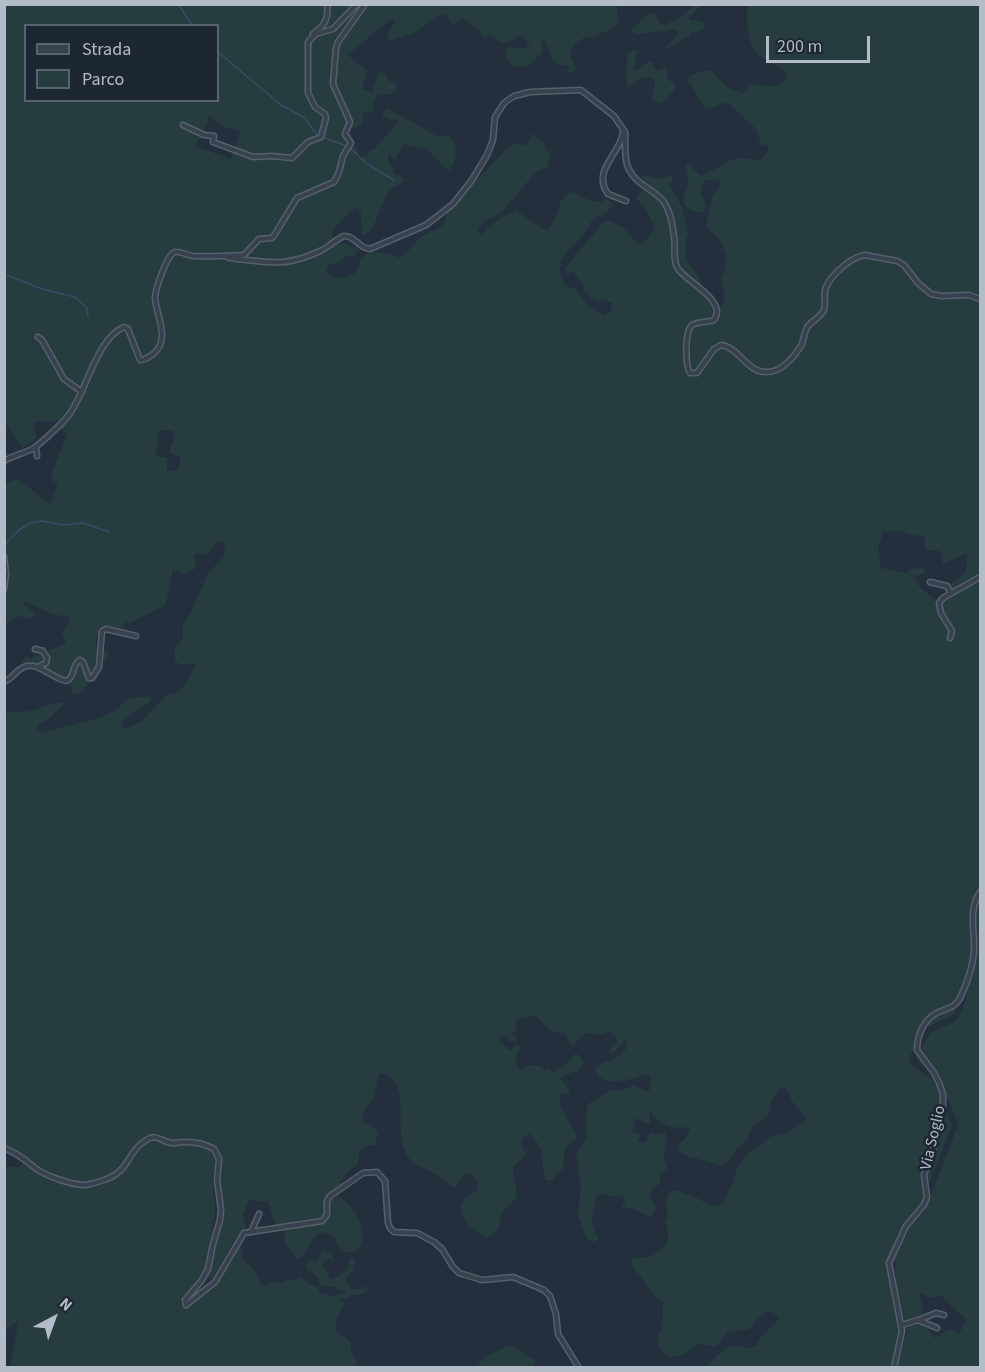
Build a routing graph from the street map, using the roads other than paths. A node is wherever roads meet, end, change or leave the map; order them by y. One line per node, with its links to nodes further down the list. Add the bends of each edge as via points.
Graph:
1 (327, 4): 4 (street, via 326,22)
2 (357, 4): 4 (street, via 333,29)
3 (365, 4): 10 (street, via 338,42 332,77 334,91 350,122 345,134 351,141 334,182 297,198 272,238 259,239 244,255)
4 (310, 38): 7 (street, via 308,93 326,118 322,136 308,142 292,158 242,154 213,142 214,136)
5 (508, 96): 6 (street)
6 (504, 103): 8 (street, via 526,92 581,90); 10 (street, via 495,117 491,147 472,180 448,209 426,225 370,249 344,236 295,262)
7 (184, 125)
8 (623, 128): 9 (street, via 620,145 607,161 602,177 608,194); 11 (street, via 629,173 664,201 668,210 676,265 717,307 714,320 695,324 688,331 686,362 690,373 697,373 721,345 761,372 782,368 802,343 807,327 822,313 826,287 859,256 901,263 931,294)
9 (626, 201)
10 (227, 256): 13 (street, via 171,254 155,296 161,322 158,349 140,360 130,332 121,328 89,370)
11 (981, 299)
12 (38, 337): 13 (street, via 64,379)
13 (81, 392): 14 (street, via 69,416)
14 (36, 447): 15 (street); 16 (street)
15 (37, 456)
16 (4, 461)
17 (4, 557): 20 (street)
18 (981, 577): 21 (street)
19 (930, 582): 21 (street, via 947,586)
20 (4, 589)
21 (951, 593): 23 (street, via 939,603 952,631)
22 (136, 636): 25 (street, via 102,631 99,667 92,678 80,660 66,681)
23 (950, 638)
24 (35, 650): 25 (street, via 43,651 46,658 46,663)
25 (37, 667): 26 (street, via 23,667)
26 (4, 682)
27 (981, 892): 33 (street, Via Soglio, via 973,911 974,952 960,999 952,1008 932,1016 917,1041 916,1050 939,1083 943,1105 924,1175 927,1197 902,1232 889,1263)
28 (4, 1148): 30 (street, via 58,1179 86,1185 118,1174 151,1138 214,1149 219,1160 221,1217 209,1267 184,1300 185,1305 215,1282 242,1236)
29 (259, 1214): 30 (street)
30 (251, 1232): 35 (street, via 322,1221 330,1196 363,1173 377,1172 385,1181 390,1228 417,1233 434,1242 455,1270 482,1280 513,1277 544,1290 557,1316 558,1334)
31 (944, 1315): 32 (street, via 936,1313)
32 (918, 1320): 33 (street); 34 (street)
33 (902, 1325): 36 (street, Via Soglio)
34 (937, 1328)
35 (579, 1368)
36 (894, 1368)

